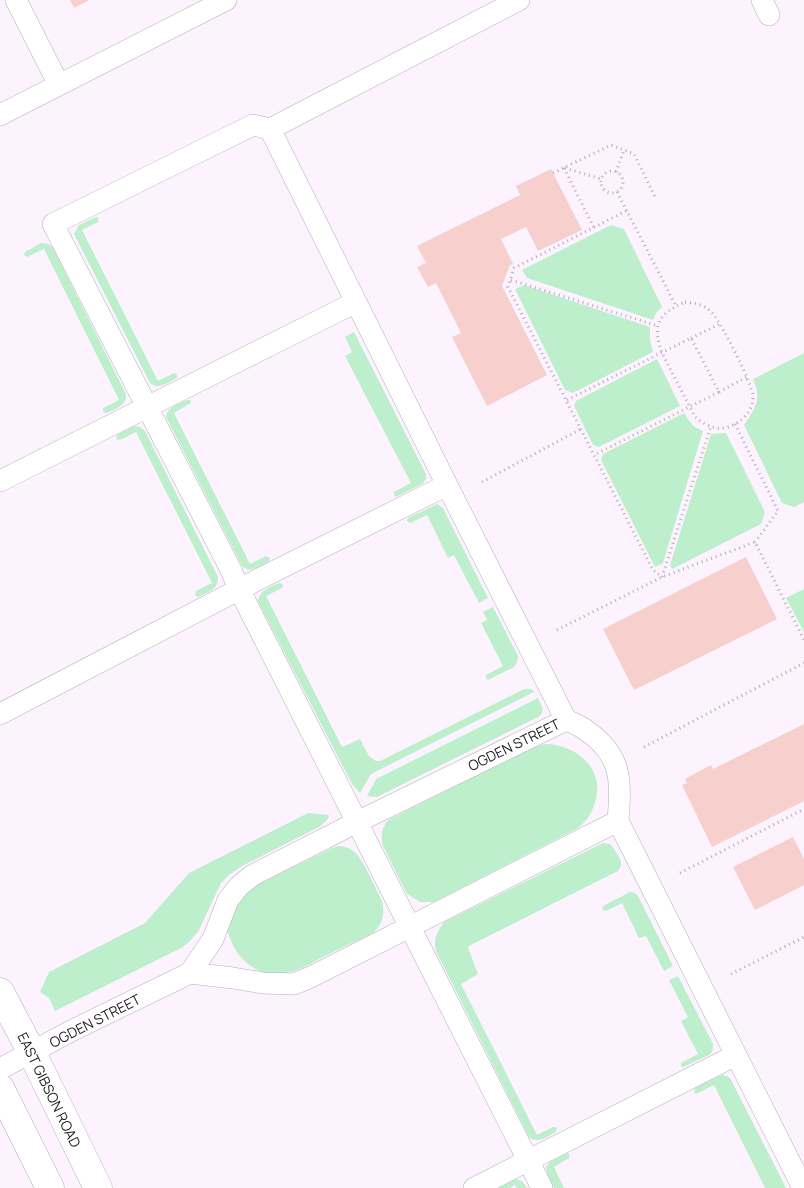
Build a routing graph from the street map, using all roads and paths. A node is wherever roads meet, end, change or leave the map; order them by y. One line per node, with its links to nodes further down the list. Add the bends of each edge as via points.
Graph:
1 (16, 0): 4 (street)
2 (226, 0): 4 (street)
3 (519, 0): 6 (street)
4 (59, 85): 5 (street)
5 (2, 110)
6 (270, 129): 17 (street); 26 (street, via 253,125 53,224)
7 (624, 150): 8 (path, via 611,144); 9 (path); 13 (path, via 634,154)
8 (564, 168): 10 (path); 11 (path); 15 (path)
9 (616, 172): 11 (path, via 607,172); 12 (path, via 623,183)
10 (553, 174)
11 (601, 179): 12 (path, via 604,191)
12 (617, 192): 14 (path)
13 (656, 199)
14 (626, 211): 15 (path); 18 (path)
15 (594, 228): 16 (path, via 514,268)
16 (511, 280): 20 (path); 25 (path, via 508,287)
17 (356, 302): 26 (street); 34 (street)
18 (676, 306): 19 (path, via 685,302 703,306); 20 (path, via 661,318)
19 (720, 324): 21 (path); 23 (path)
20 (658, 326): 22 (path)
21 (691, 338): 22 (path); 24 (path)
22 (662, 353): 25 (path); 27 (path)
23 (747, 377): 24 (path); 28 (path, via 753,396 752,405 746,416)
24 (719, 392): 27 (path)
25 (567, 400): 30 (path)
26 (147, 407): 32 (street); 37 (street)
27 (689, 407): 29 (path, via 701,423); 31 (path)
28 (734, 424): 29 (path, via 723,428); 35 (path, via 778,511)
29 (711, 426): 36 (path)
30 (581, 429): 31 (path); 33 (path)
31 (594, 455): 36 (path, via 652,570)
32 (0, 481)
33 (482, 482)
34 (447, 485): 37 (street); 42 (street)
35 (755, 542): 36 (path); 39 (path)
36 (662, 577): 38 (path)
37 (239, 589): 41 (street); 46 (street)
38 (557, 630)
39 (804, 640)
40 (804, 662): 43 (path)
41 (0, 714)
42 (566, 720): 45 (street, OGDEN STREET, via 586,730 613,756 619,785); 46 (street, OGDEN STREET)
43 (644, 747)
44 (804, 809): 47 (path)
45 (618, 821): 48 (street); 54 (street)
46 (357, 822): 48 (street); 50 (street, OGDEN STREET, via 253,875 239,886 228,900 213,939)
47 (680, 873)
48 (410, 926): 50 (street, via 294,984); 57 (street)
49 (804, 937): 51 (path)
50 (190, 974): 53 (street, OGDEN STREET)
51 (731, 974)
52 (0, 992): 53 (main road, EAST GIBSON ROAD)
53 (32, 1053): 55 (street, OGDEN STREET); 59 (main road, EAST GIBSON ROAD)
54 (736, 1055): 57 (street); 62 (street)
55 (0, 1069)
56 (0, 1088): 58 (main road)
57 (528, 1160): 60 (street); 61 (street)
58 (50, 1188)
59 (98, 1188)
60 (474, 1188)
61 (542, 1188)
62 (803, 1188)

